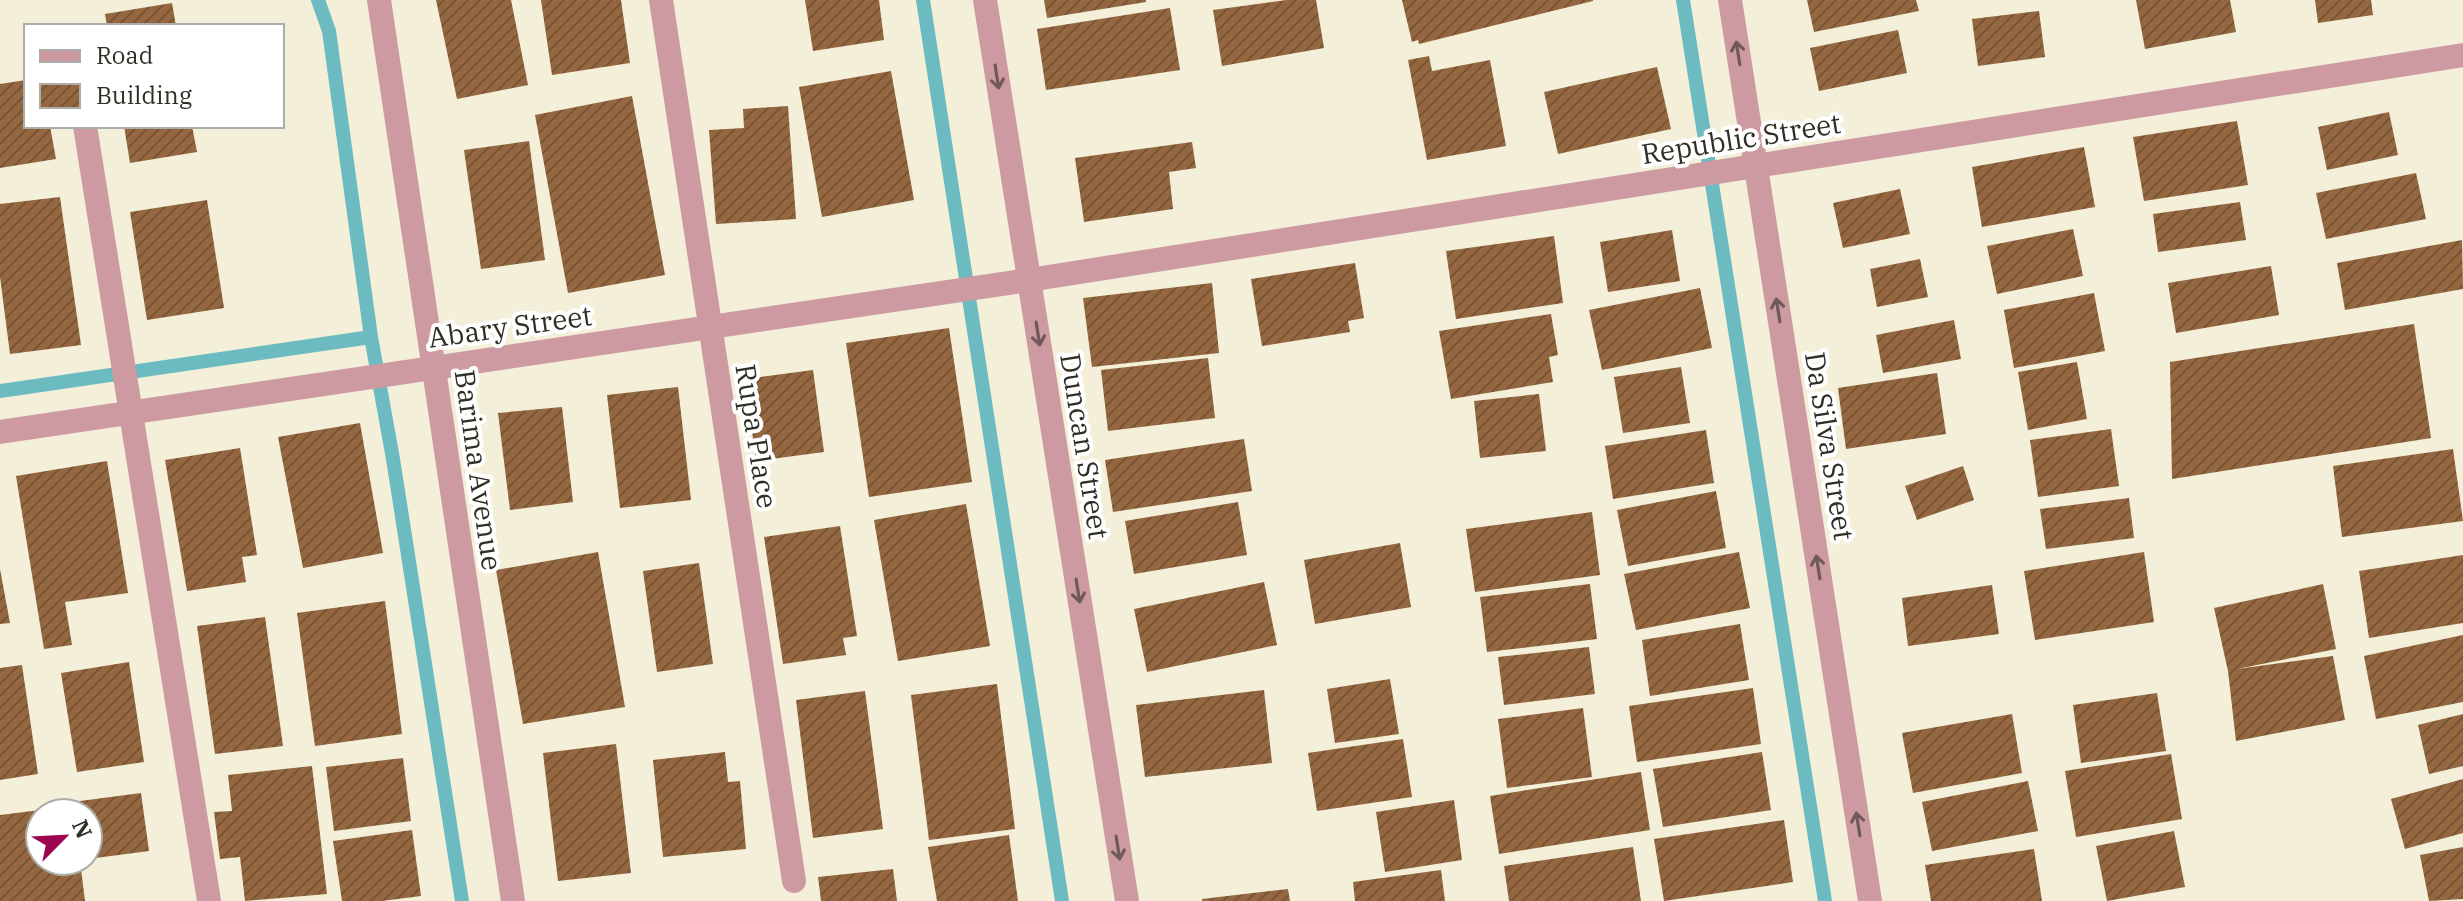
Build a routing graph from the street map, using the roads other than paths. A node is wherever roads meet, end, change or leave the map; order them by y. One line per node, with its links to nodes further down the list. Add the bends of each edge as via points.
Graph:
1 (379, 0): 10 (street, Barima Avenue)
2 (661, 0): 9 (street, Rupa Place)
3 (985, 0): 8 (street, Duncan Street, one-way to 8)
4 (1730, 0): 7 (street, Da Silva Street, one-way to 4)
5 (2463, 55): 7 (street, Republic Street)
6 (85, 128): 11 (street)
7 (1749, 168): 8 (street, Republic Street); 17 (street, Da Silva Street, one-way to 7)
8 (1029, 280): 9 (street, Abary Street); 16 (street, Duncan Street, one-way to 16)
9 (710, 327): 10 (street, Abary Street); 13 (street, Rupa Place)
10 (423, 369): 11 (street, Abary Street); 15 (street, Barima Avenue)
11 (129, 401): 12 (street, Abary Street); 14 (street)
12 (0, 432)
13 (794, 881)
14 (209, 901)
15 (513, 901)
16 (1127, 901)
17 (1870, 901)

